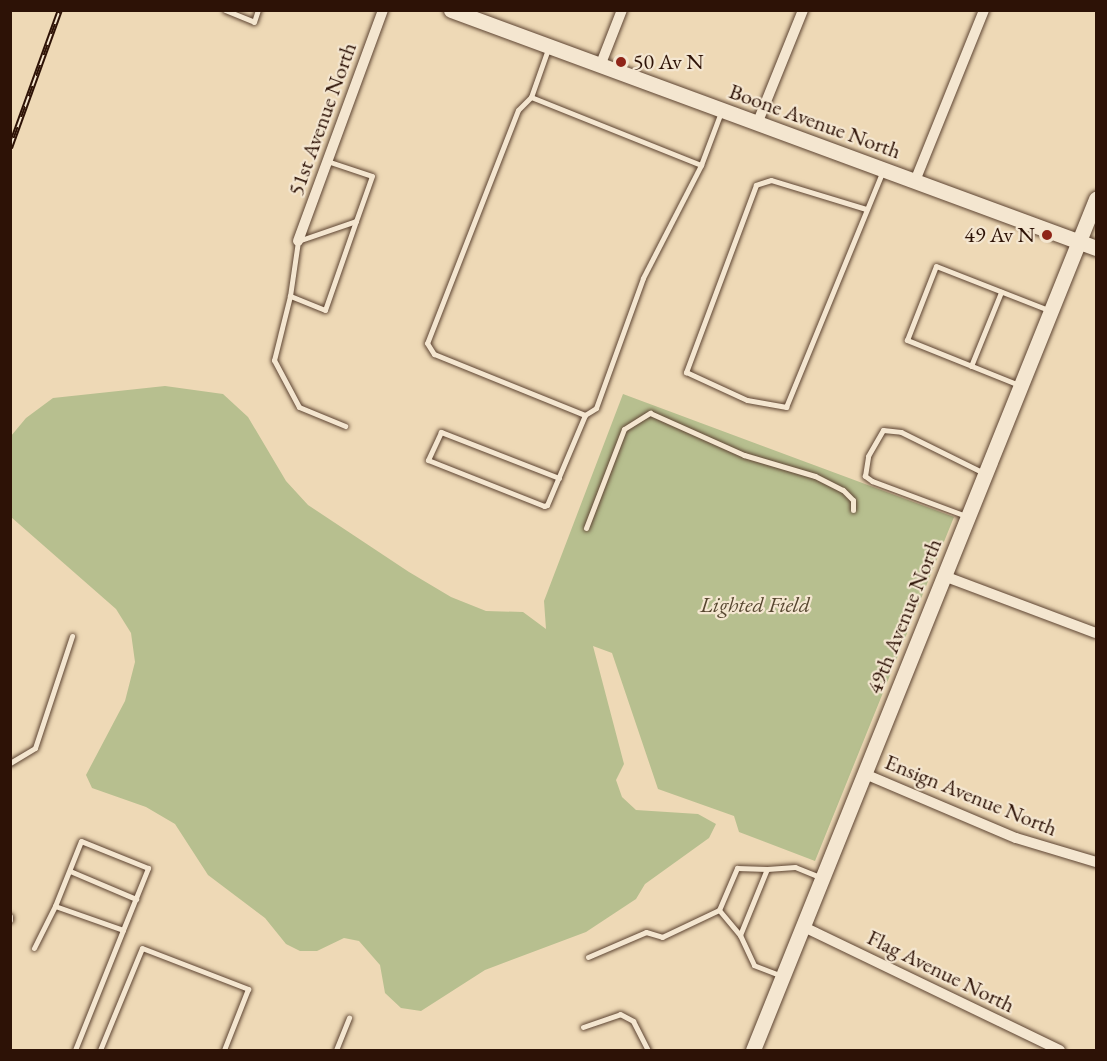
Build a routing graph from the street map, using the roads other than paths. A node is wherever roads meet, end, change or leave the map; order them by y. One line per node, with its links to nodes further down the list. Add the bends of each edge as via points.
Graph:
1 (225, 10): 2 (lane, via 254,21)
2 (258, 10)
3 (383, 10): 13 (street, 51st Avenue North)
4 (451, 10): 8 (street, Boone Avenue North)
5 (622, 10): 9 (street)
6 (803, 10): 12 (street)
7 (984, 10): 16 (street)
8 (549, 47): 9 (street, Boone Avenue North); 10 (lane)
9 (600, 66): 11 (street, Boone Avenue North)
10 (531, 97): 14 (lane); 28 (lane, via 518,110 427,343 434,354)
11 (722, 110): 12 (street, Boone Avenue North); 14 (lane)
12 (757, 124): 15 (street, Boone Avenue North)
13 (327, 161): 19 (lane, via 372,176); 20 (street, 51st Avenue North)
14 (701, 165): 28 (lane, via 643,278 596,408)
15 (884, 170): 16 (street, Boone Avenue North); 18 (lane)
16 (915, 181): 21 (street, Boone Avenue North)
17 (1096, 198): 21 (street, 49th Avenue North)
18 (866, 209): 18 (lane, via 771,180 756,185 686,372 747,400 786,407)
19 (356, 221): 20 (lane); 24 (lane, via 325,309)
20 (298, 241): 24 (lane)
21 (1079, 242): 22 (street, Boone Avenue North); 25 (street, 49th Avenue North)
22 (1096, 248)
23 (1001, 292): 25 (lane); 26 (lane); 26 (lane, via 936,266 907,340)
24 (290, 296): 29 (lane, via 274,360 299,407)
25 (1050, 311): 27 (street, 49th Avenue North)
26 (971, 366): 27 (lane)
27 (1020, 386): 30 (street, 49th Avenue North)
28 (585, 415): 31 (lane)
29 (345, 426)
30 (986, 474): 33 (street, 49th Avenue North); 33 (lane, via 901,432 883,430 868,456 865,476 872,481)
31 (559, 478): 31 (lane, via 544,506 428,460 441,432)
32 (853, 510): 34 (lane, via 848,495 824,481 744,455 650,413 624,429)
33 (968, 516): 35 (street, 49th Avenue North)
34 (586, 528)
35 (944, 576): 36 (street); 39 (street, 49th Avenue North)
36 (1096, 633)
37 (72, 636): 38 (lane, via 35,748)
38 (10, 763)
39 (865, 774): 40 (street, Ensign Avenue North, via 1016,838); 43 (street, 49th Avenue North)
40 (1096, 862)
41 (767, 869): 43 (lane, via 795,867); 46 (lane, via 737,868); 49 (lane)
42 (70, 871): 44 (lane); 44 (lane, via 81,841 148,868); 45 (lane)
43 (823, 878): 47 (street, 49th Avenue North)
44 (136, 899): 48 (lane)
45 (55, 906): 48 (lane); 50 (lane)
46 (719, 910): 49 (lane); 51 (lane, via 662,937 646,932)
47 (804, 927): 52 (street, 49th Avenue North); 61 (street, Flag Avenue North)
48 (123, 930): 55 (lane)
49 (740, 935): 52 (lane, via 754,964)
50 (34, 948)
51 (588, 957)
52 (783, 976): 60 (street, 49th Avenue North)
53 (349, 1017): 58 (lane)
54 (583, 1027): 59 (lane, via 620,1014 633,1021)
55 (75, 1050)
56 (100, 1050): 57 (lane, via 142,948 248,989)
57 (224, 1050)
58 (336, 1050)
59 (648, 1050)
60 (753, 1050)
61 (1060, 1050)

